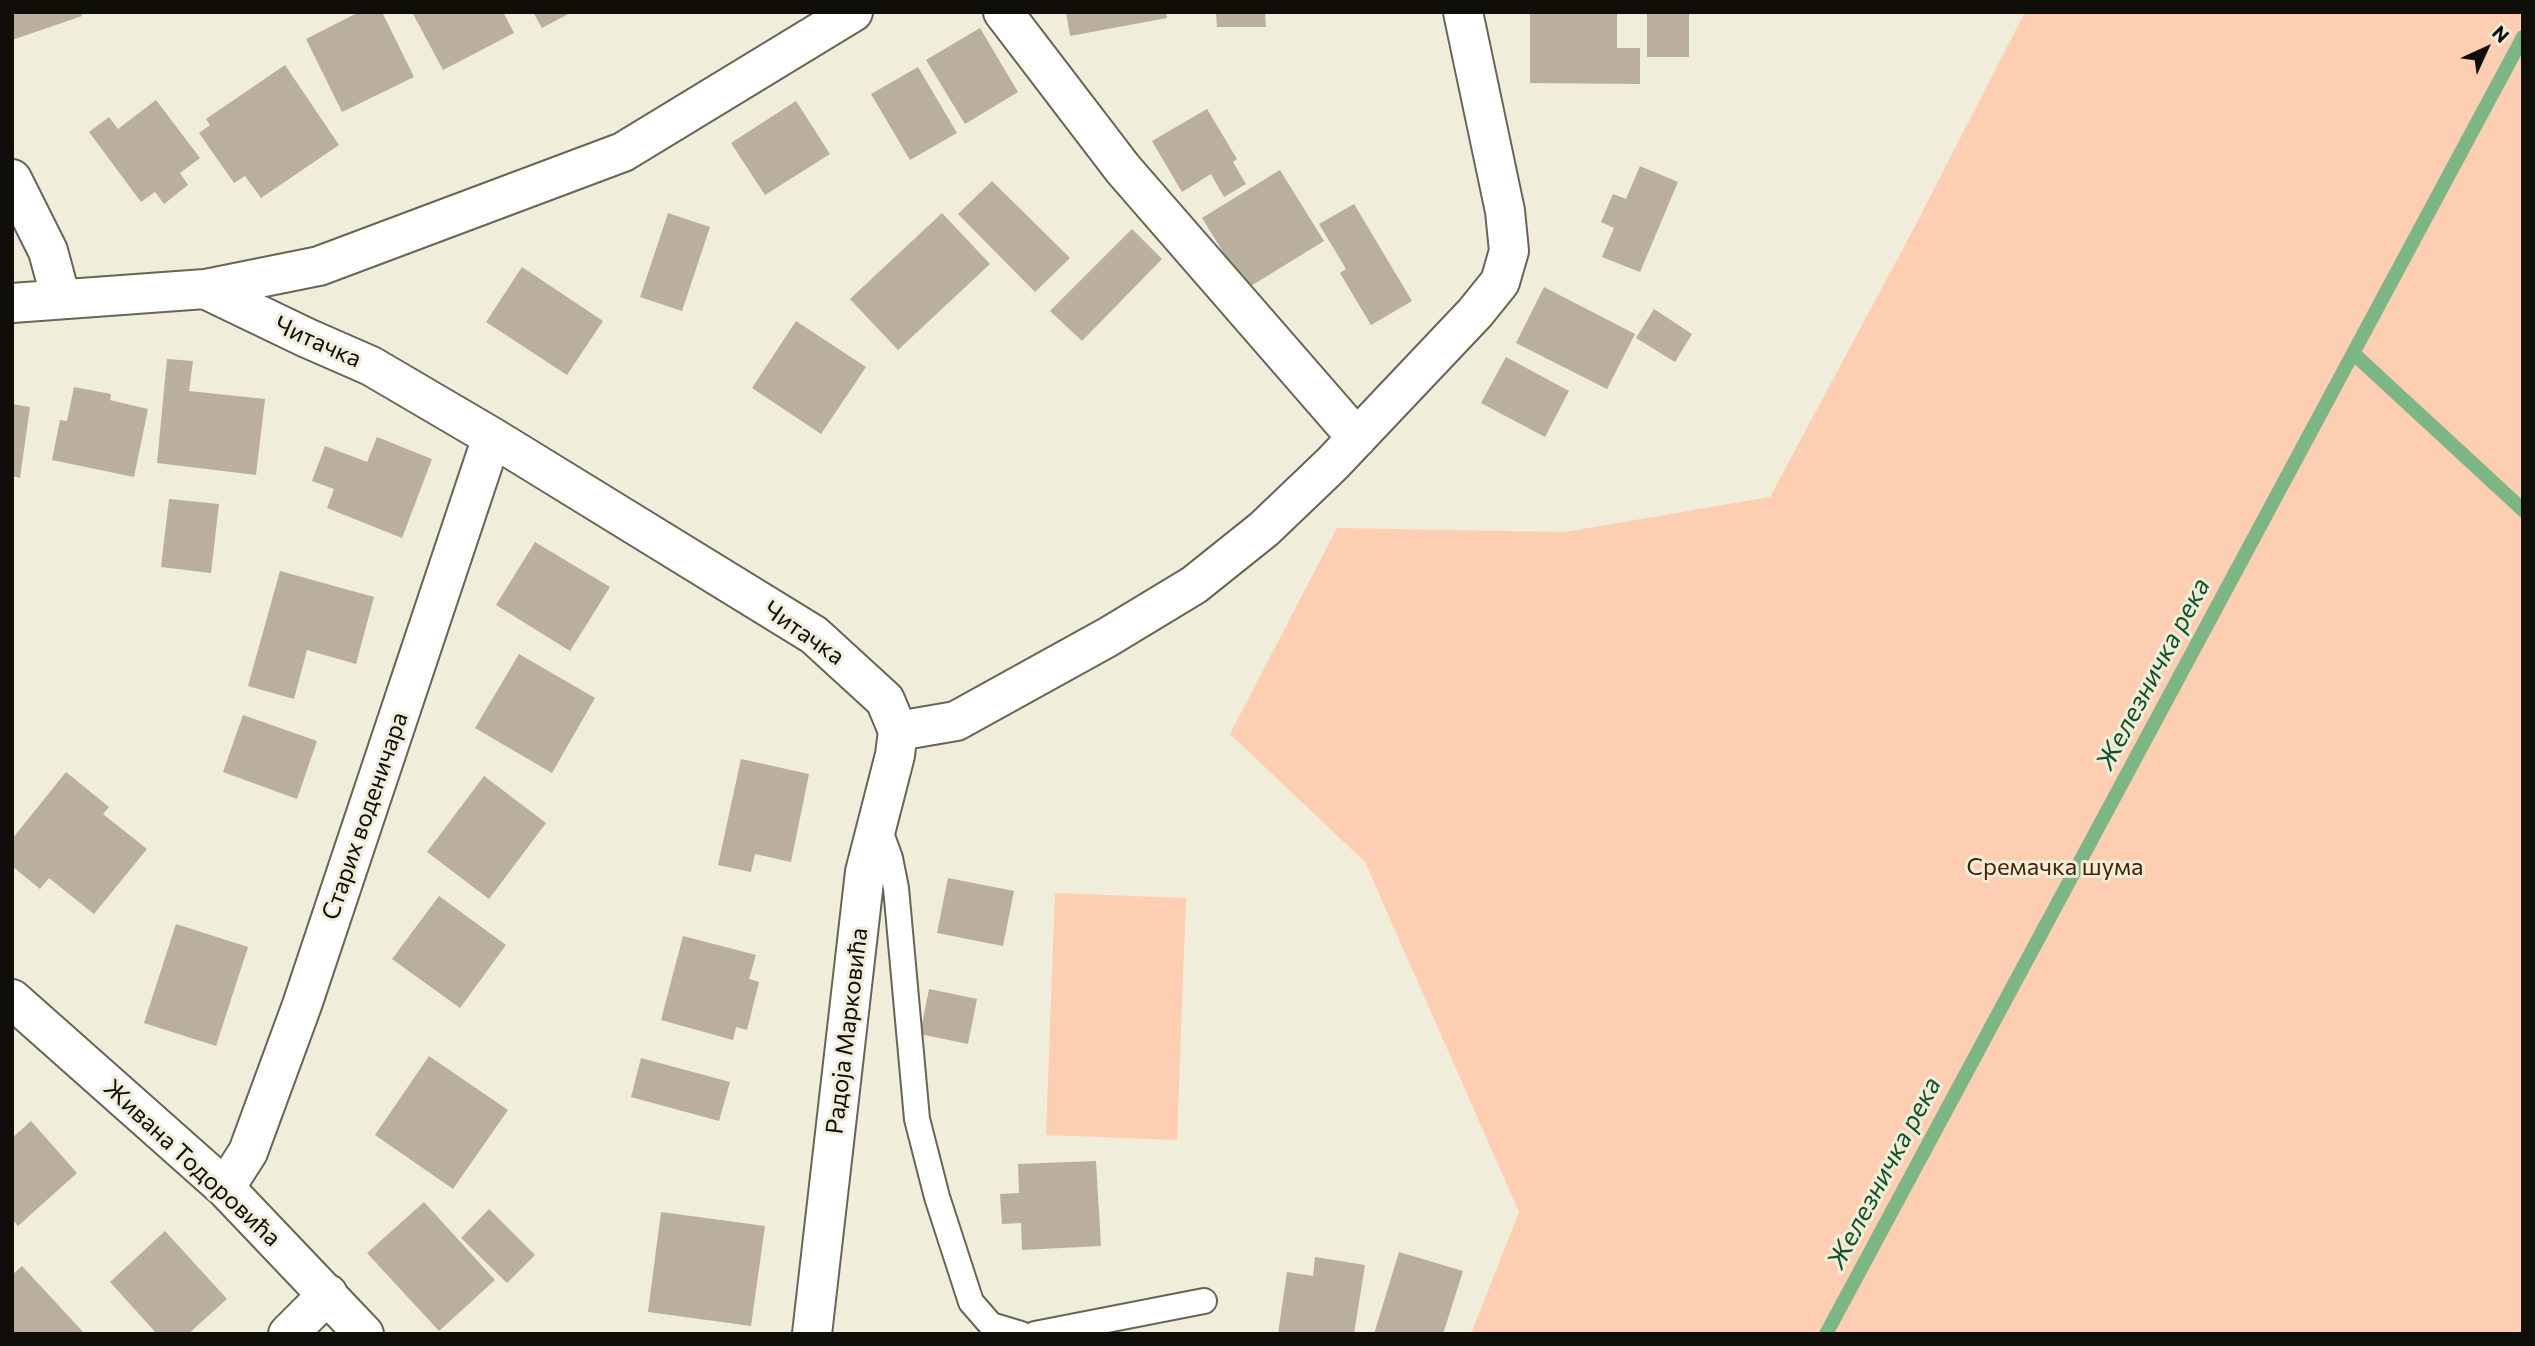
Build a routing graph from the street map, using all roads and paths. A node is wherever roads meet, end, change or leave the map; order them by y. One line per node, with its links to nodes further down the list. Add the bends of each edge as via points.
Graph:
1 (853, 12): 5 (street, Читачка, via 623,152 319,266)
2 (1003, 12): 9 (street, via 1122,169)
3 (1463, 12): 9 (street, via 1505,211 1508,251 1500,282 1475,313)
4 (12, 179): 6 (street, via 48,251)
5 (205, 289): 6 (street, Читачка); 8 (street, Читачка, via 371,366)
6 (61, 299): 7 (street, Читачка)
7 (12, 303)
8 (492, 437): 10 (street, Читачка, via 814,635 885,700); 13 (street, Старих воденичара, via 302,1005 248,1152)
9 (1357, 438): 10 (street, via 1264,529 1194,585 956,721)
10 (898, 731): 11 (street, Радоја Марковића)
11 (877, 821): 18 (street, Радоја Марковића, via 865,872); 19 (lane, via 896,888 917,1119 937,1197 971,1302 990,1325)
12 (12, 999): 13 (street, Живана Тодоровића)
13 (225, 1188): 14 (street, Живана Тодоровића)
14 (328, 1294): 16 (street); 17 (street, Живана Тодоровића)
15 (1204, 1301): 20 (lane)
16 (288, 1334)
17 (364, 1334)
18 (812, 1334)
19 (1021, 1334)
20 (1035, 1334)

